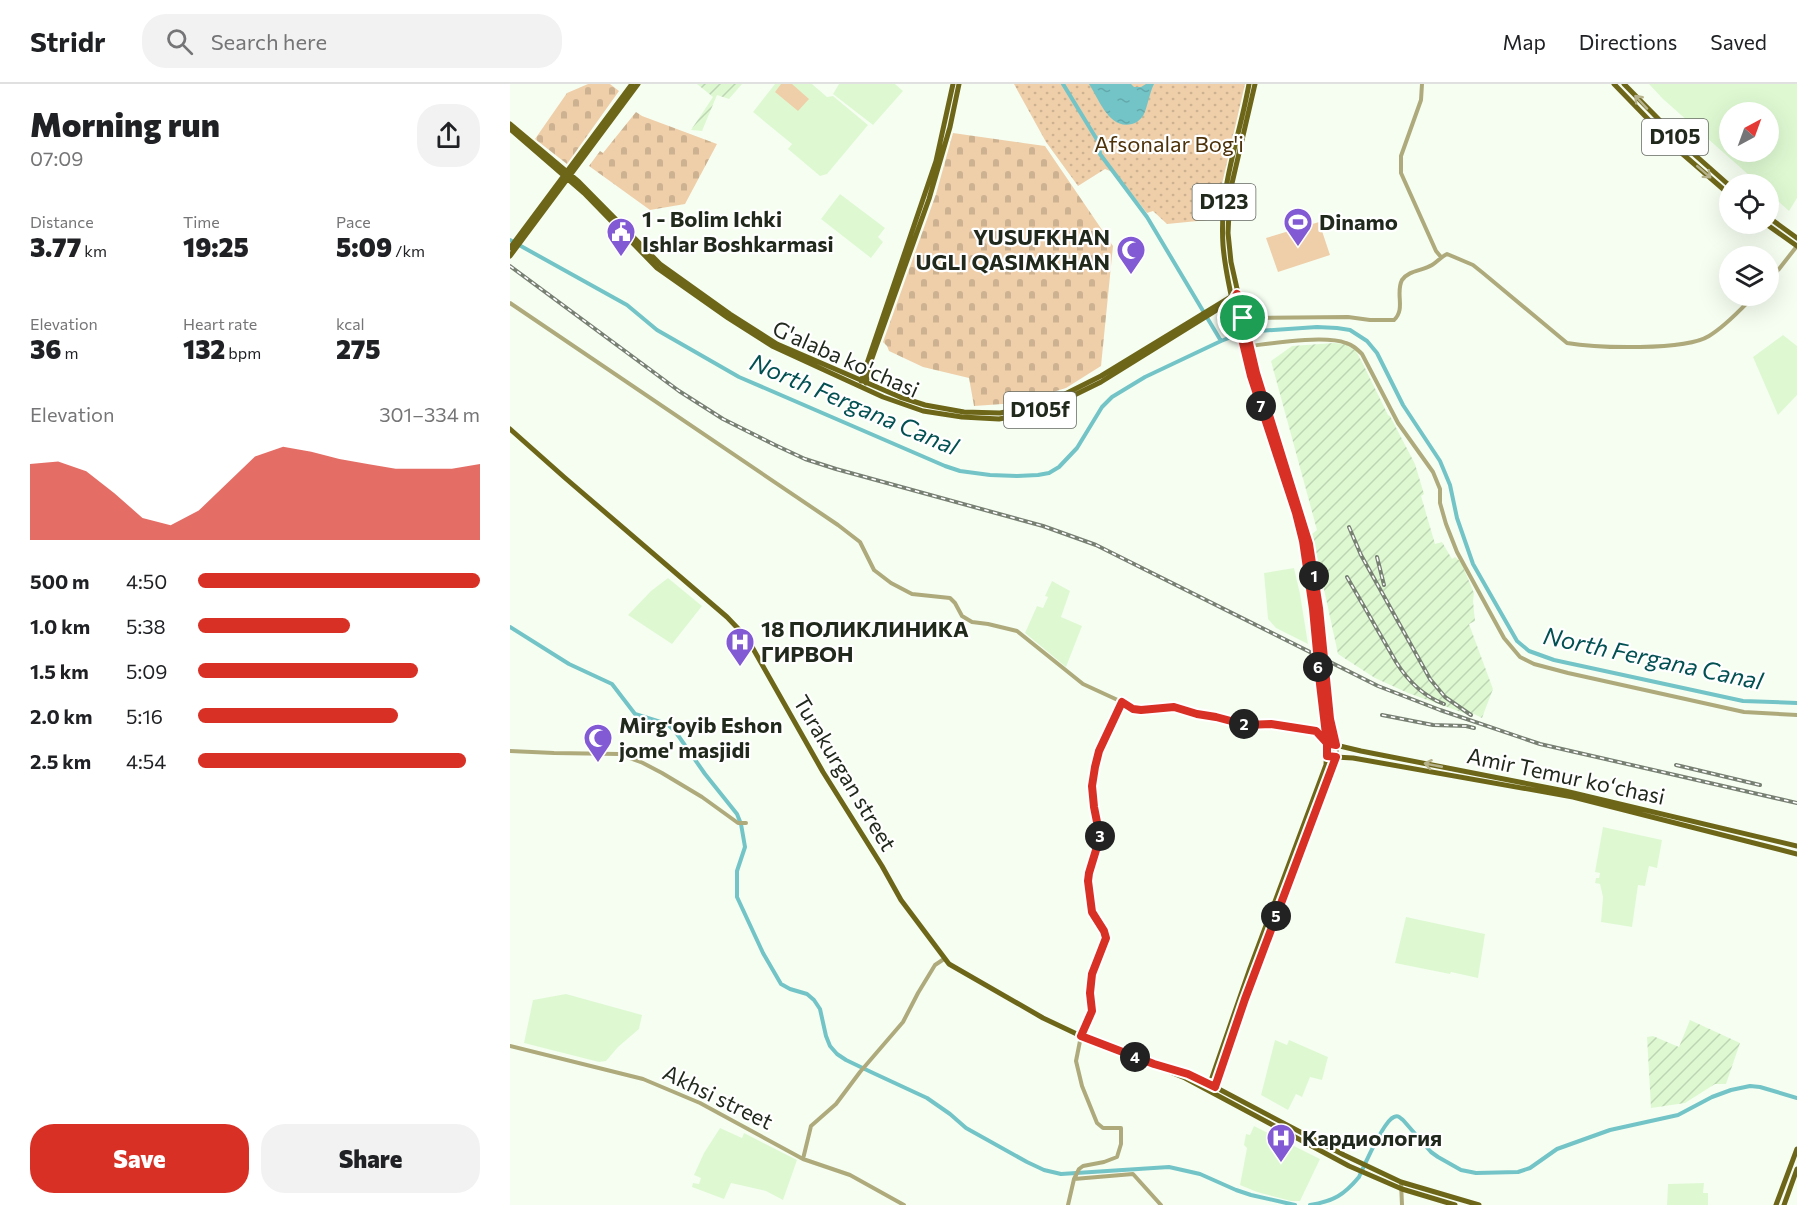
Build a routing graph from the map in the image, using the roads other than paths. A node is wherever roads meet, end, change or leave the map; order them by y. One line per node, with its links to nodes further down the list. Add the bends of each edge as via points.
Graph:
1 (632, 84): 13 (main road)
2 (638, 84): 13 (main road)
3 (953, 84): 10 (main road)
4 (959, 84): 10 (main road)
5 (1249, 84): 16 (main road, D123)
6 (1255, 84): 16 (main road, D123)
7 (1422, 84): 22 (street, via 1421,100 1401,156 1401,173)
8 (1614, 84): 15 (main road, D105, one-way to 15)
9 (1624, 84): 14 (main road, D105, one-way to 9)
10 (951, 110): 29 (main road, via 928,199)
11 (510, 124): 13 (main road, D105f)
12 (510, 129): 13 (main road, D105f)
13 (567, 175): 21 (main road); 29 (main road, G'alaba ko'chasi / D105f, via 660,264 763,336)
14 (1719, 176)
15 (1719, 185)
16 (1228, 189): 24 (main road, D123)
17 (1779, 225): 19 (main road)
18 (1779, 233): 20 (main road)
19 (1797, 238)
20 (1797, 246): 23 (street)
21 (511, 253)
22 (1441, 257): 26 (street, via 1447,254 1473,265 1567,343 1658,346 1700,340); 27 (street, via 1404,278 1400,286 1400,311 1394,320 1348,317)
23 (1779, 269)
24 (1234, 297): 27 (main road, D123); 29 (main road, G'alaba ko'chasi / D105f, via 1080,394 1010,417 962,417 923,411 884,397)
25 (510, 303): 31 (street, via 838,525 860,543 874,570 891,583 912,594 950,598 962,616 972,622 1017,632 1083,684)
26 (1743, 306)
27 (1242, 321): 28 (main road, D123)
28 (1247, 344): 32 (street, via 1336,340 1362,354 1398,423 1438,480 1440,503 1457,552 1504,638 1520,657 1568,673 1744,712); 33 (main road, D123, via 1251,376 1303,541); 34 (main road, D123, via 1309,544)
29 (863, 383)
30 (510, 429): 44 (main road, Turakurgan street, via 747,638 899,898)
31 (1122, 702): 33 (street, via 1133,709 1174,707 1246,725 1271,724 1316,731); 45 (street, via 1099,751 1092,786 1100,837 1088,881 1092,912 1106,938 1092,974 1092,1011)
32 (1797, 715)
33 (1327, 743): 34 (main road, Amir Temur koʻchasi); 36 (main road, D123)
34 (1336, 745): 37 (main road, D123); 38 (main road, Amir Temur koʻchasi, one-way to 34)
35 (510, 751): 40 (street, via 619,754 662,773 738,823)
36 (1327, 756): 37 (main road, Amir Temur koʻchasi); 47 (main road)
37 (1336, 757): 39 (main road, Amir Temur koʻchasi); 47 (main road)
38 (1486, 775): 39 (main road); 41 (main road, Amir Temur koʻchasi)
39 (1485, 782): 41 (main road, Amir Temur koʻchasi)
40 (746, 823)
41 (1692, 824): 42 (main road, Amir Temur koʻchasi); 43 (main road, Amir Temur koʻchasi)
42 (1797, 846)
43 (1797, 854)
44 (944, 959): 45 (main road, Turakurgan street); 49 (street, via 935,965 903,1022 836,1104 811,1126)
45 (1081, 1036): 47 (main road, Turakurgan street, via 1188,1074); 51 (street, via 1076,1068 1096,1123 1103,1128 1122,1130 1117,1157 1083,1166)
46 (510, 1046): 49 (street, Akhsi street, via 658,1084)
47 (1211, 1088): 52 (main road, Turakurgan street); 53 (main road, Turakurgan street, via 1294,1138)
48 (1797, 1149): 60 (main road)
49 (803, 1159): 54 (street, Akhsi street, via 850,1175)
50 (1797, 1169): 61 (main road)
51 (1075, 1178): 55 (street); 56 (street, via 1133,1174)
52 (1401, 1182): 53 (street); 59 (main road, Turakurgan street)
53 (1402, 1190): 57 (street); 58 (main road, Turakurgan street)
54 (904, 1205)
55 (1068, 1205)
56 (1161, 1205)
57 (1402, 1205)
58 (1455, 1205)
59 (1479, 1205)
60 (1776, 1205)
61 (1784, 1205)

